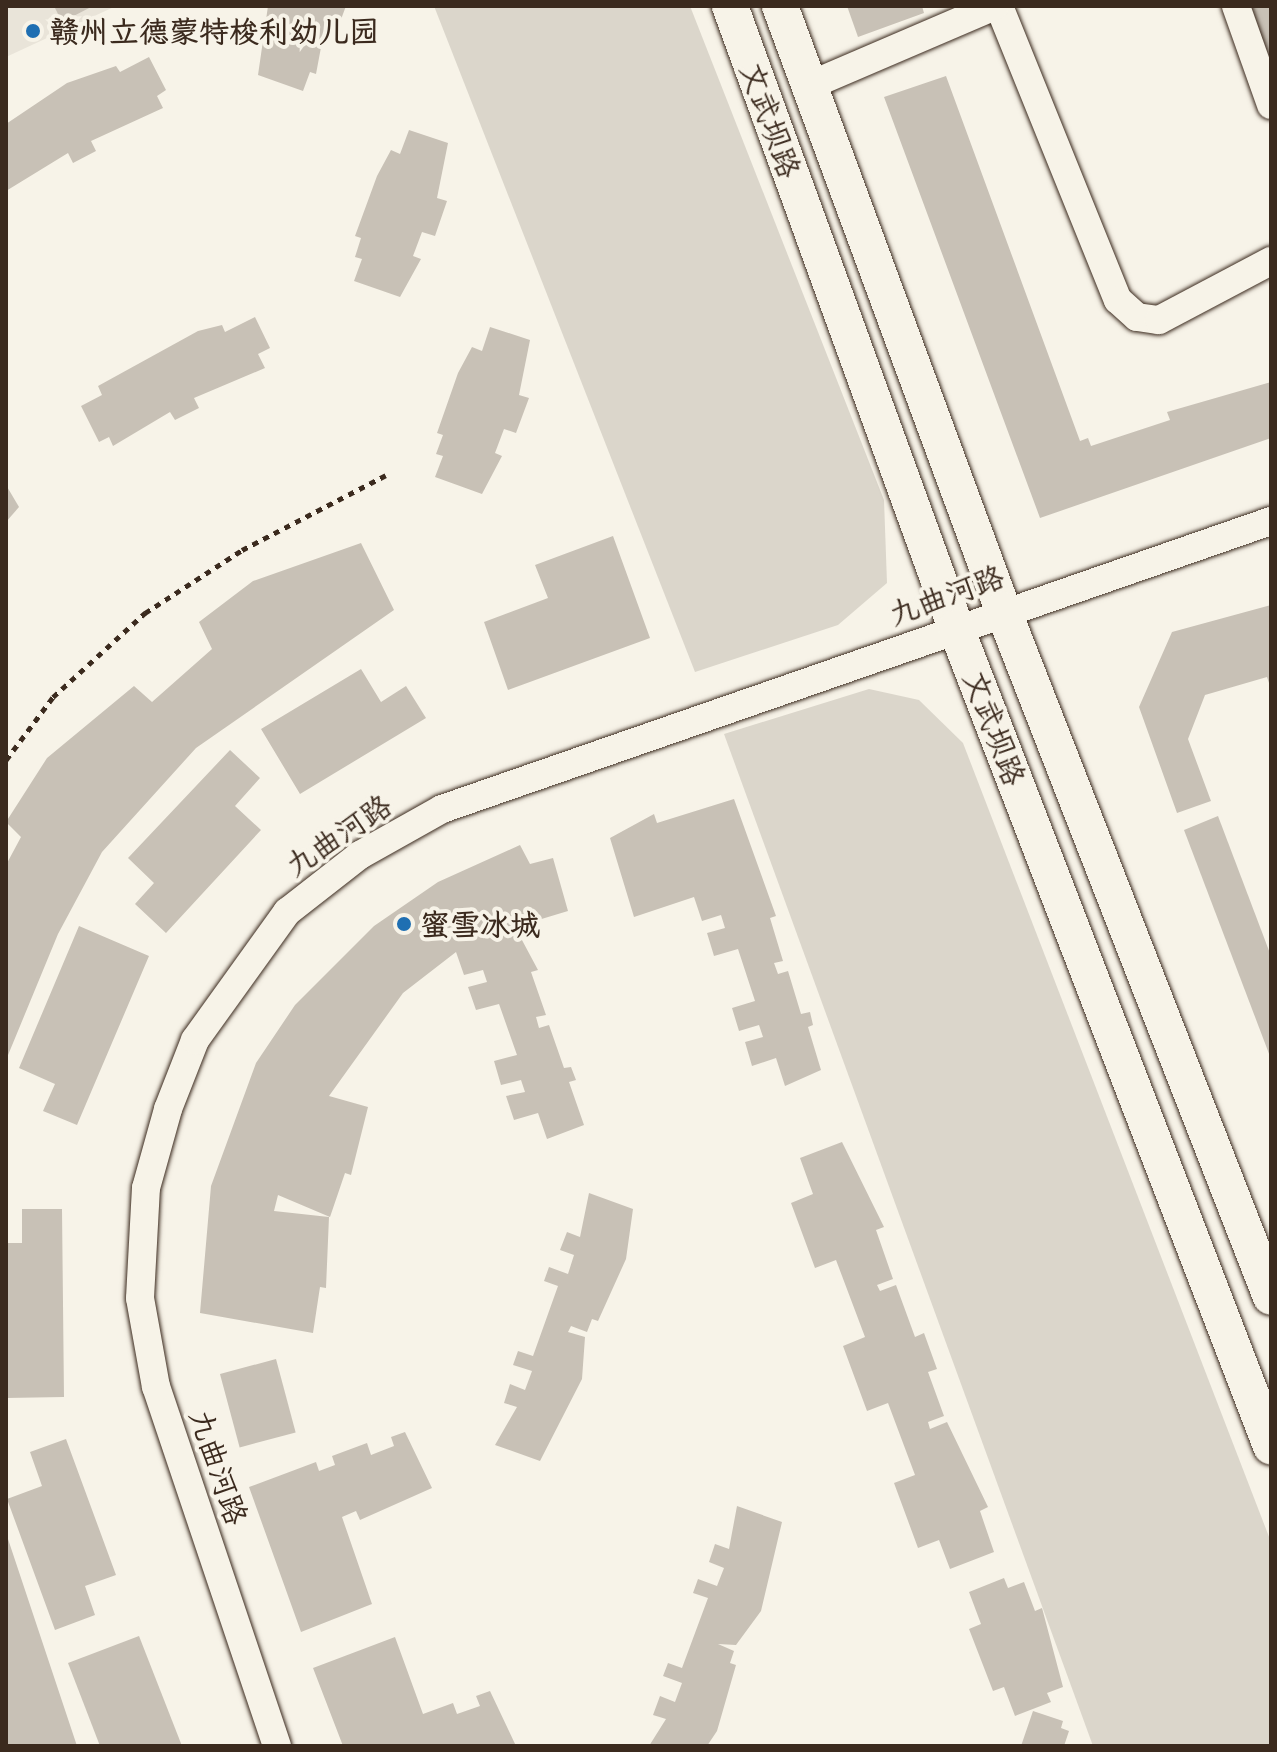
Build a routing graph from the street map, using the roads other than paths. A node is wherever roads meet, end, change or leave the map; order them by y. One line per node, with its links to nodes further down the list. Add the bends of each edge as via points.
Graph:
1 (730, 6): 10 (main road, 文武坝路)
2 (780, 6): 5 (main road, 文武坝路)
3 (997, 6): 5 (street); 7 (street, via 1118,300 1137,317 1159,320)
4 (1236, 6): 6 (street)
5 (808, 86): 9 (main road, 文武坝路)
6 (1271, 105)
7 (1271, 261)
8 (1271, 521): 9 (street, 九曲河路)
9 (1003, 610): 10 (street, 九曲河路); 11 (main road, 文武坝路)
10 (956, 628): 12 (main road, 文武坝路); 13 (street, 九曲河路, via 442,809 360,855 287,912 195,1040 146,1188 140,1298 156,1387)
11 (1271, 1297)
12 (1271, 1446)
13 (277, 1746)

